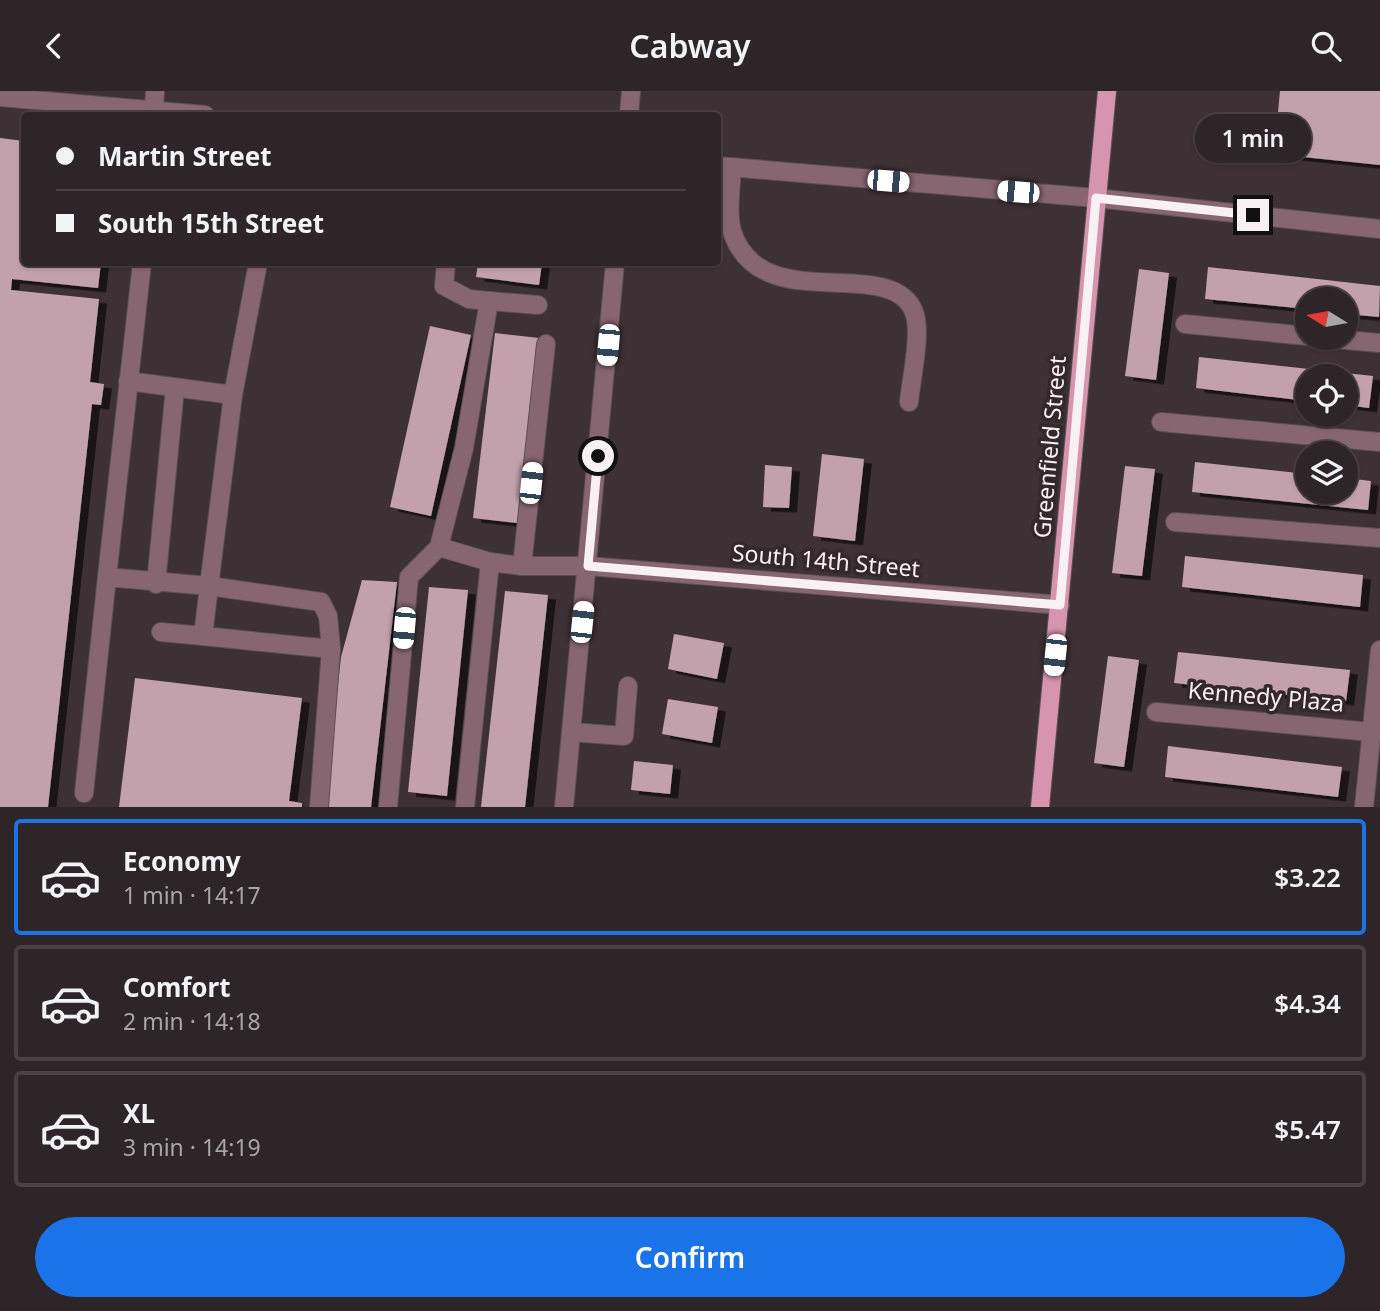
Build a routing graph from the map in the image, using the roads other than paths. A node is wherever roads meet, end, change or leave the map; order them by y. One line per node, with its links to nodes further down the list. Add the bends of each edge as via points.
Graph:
1 (155, 91): 5 (street)
2 (631, 91): 7 (street)
3 (1107, 91): 9 (main road, Greenfield Street)
4 (0, 97): 5 (street)
5 (154, 109): 6 (street)
6 (180, 112)
7 (628, 112)
8 (725, 167): 9 (street); 25 (street, via 731,228 740,251 764,273 791,280 872,285 898,294 914,310)
9 (1096, 198): 10 (street); 37 (main road, Greenfield Street)
10 (1380, 229)
11 (142, 266): 22 (street)
12 (257, 266): 24 (street)
13 (446, 266): 15 (street, via 444,286 469,299)
14 (615, 266): 33 (street)
15 (489, 301): 16 (street); 30 (street, via 464,448)
16 (538, 305)
17 (1185, 324): 18 (street)
18 (1295, 335)
19 (1358, 341): 20 (street)
20 (1380, 343)
21 (547, 344): 32 (street)
22 (128, 381): 23 (street); 34 (street)
23 (175, 388): 24 (street); 35 (street)
24 (233, 395): 36 (street)
25 (909, 402)
26 (1161, 422): 27 (street)
27 (1380, 442)
28 (1175, 523): 29 (street)
29 (1380, 538)
30 (439, 547): 31 (street, South 14th Street); 49 (street, via 409,577)
31 (490, 562): 32 (street, South 14th Street); 50 (street)
32 (522, 566): 33 (street, South 14th Street)
33 (588, 566): 37 (street, South 14th Street); 44 (street)
34 (107, 577): 35 (street); 46 (street)
35 (156, 584): 36 (street)
36 (209, 586): 39 (street); 40 (street, via 321,602 328,616)
37 (1060, 605): 52 (main road, Greenfield Street)
38 (161, 632): 39 (street)
39 (203, 636): 40 (street)
40 (331, 649): 48 (street)
41 (1380, 650): 45 (street)
42 (628, 685): 44 (street, via 624,736)
43 (1156, 712): 45 (street, Kennedy Plaza)
44 (571, 732): 51 (street)
45 (1371, 732): 47 (street)
46 (84, 793)
47 (1364, 801)
48 (319, 807)
49 (388, 807)
50 (465, 807)
51 (564, 807)
52 (1040, 807)

